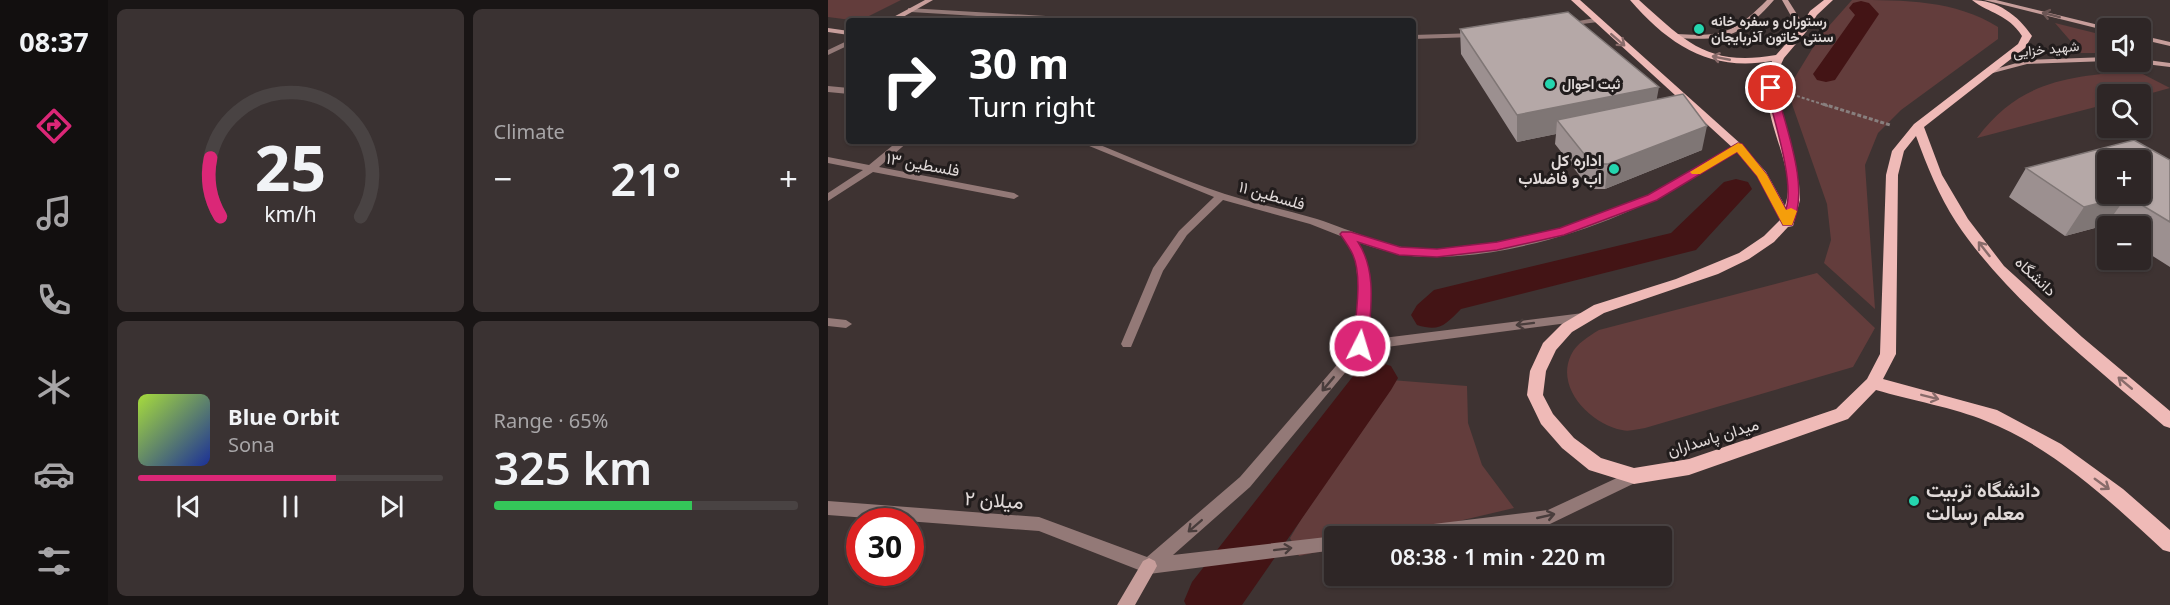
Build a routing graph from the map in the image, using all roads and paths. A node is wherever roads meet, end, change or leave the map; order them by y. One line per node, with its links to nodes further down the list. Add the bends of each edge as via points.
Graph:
1 (930, 0): 9 (main road)
2 (1575, 0): 12 (main road)
3 (1634, 0): 19 (main road)
4 (1771, 0): 19 (main road, via 1739,31 1704,39)
5 (1785, 0): 16 (main road)
6 (1829, 0): 16 (main road, via 1813,13)
7 (1976, 0): 29 (main road, میدان پاسداران, via 2005,13 2027,36 2022,46)
8 (1987, 0): 13 (main road, شهید خزایی, one-way to 8)
9 (911, 10): 10 (main road); 11 (street)
10 (896, 18)
11 (1046, 18)
12 (1595, 20): 14 (street); 36 (main road, one-way to 36)
13 (2097, 26)
14 (1552, 27)
15 (828, 30): 17 (main road)
16 (1803, 30): 25 (main road)
17 (846, 33)
18 (1484, 34): 20 (street)
19 (1676, 36): 25 (main road, one-way to 19, via 1736,61 1719,58 1692,49)
20 (1416, 38)
21 (2151, 40): 23 (main road)
22 (846, 44): 24 (street)
23 (2170, 44)
24 (828, 53)
25 (1779, 57): 30 (main road)
26 (2097, 59): 29 (main road, شهید خزایی, via 2027,62)
27 (2151, 62): 28 (main road)
28 (2170, 65)
29 (1989, 72): 33 (main road, میدان پاسداران)
30 (1771, 88): 33 (path, via 1897,127); 42 (main road, via 1792,177 1794,201)
31 (828, 89): 32 (street)
32 (846, 91)
33 (1918, 126): 49 (main road, میدان پاسداران, via 1898,151 1892,175 1888,354); 50 (main road, دانشگاه, one-way to 33, via 1999,269 1962,221 1941,184)
34 (900, 144): 38 (street)
35 (1090, 144): 40 (street, فلسطین ۱۱)
36 (1738, 147): 42 (main road, via 1762,175); 43 (street, فلسطین ۱۱, via 1652,198 1564,231 1497,246 1437,253 1399,251)
37 (828, 160): 38 (street, فلسطین ۱۳)
38 (869, 170): 39 (street, فلسطین ۱۳); 41 (street)
39 (1014, 196)
40 (1221, 196): 43 (street, فلسطین ۱۱); 47 (street, via 1183,232 1157,271)
41 (828, 198)
42 (1788, 223): 44 (main road, میدان پاسداران, via 1753,252 1712,271)
43 (1347, 234): 48 (street, via 1361,256 1365,293)
44 (1583, 317): 48 (street, one-way to 48); 51 (main road, میدان پاسداران, via 1549,347 1538,371 1535,395 1547,419 1568,443 1595,464)
45 (828, 322): 46 (street)
46 (846, 324)
47 (1127, 344)
48 (1360, 346): 56 (street, one-way to 56, via 1245,482)
49 (1873, 383): 51 (main road, میدان پاسداران, via 1842,414 1689,467); 54 (main road, one-way to 54, via 1991,414 2055,450 2116,495)
50 (2170, 421)
51 (1634, 476): 53 (street, one-way to 51, via 1550,517)
52 (828, 508): 56 (street, میلان ۲, via 1039,524)
53 (1475, 526)
54 (2170, 543)
55 (1324, 544): 56 (street, one-way to 55)
56 (1149, 566): 57 (main road)
57 (1126, 605)

